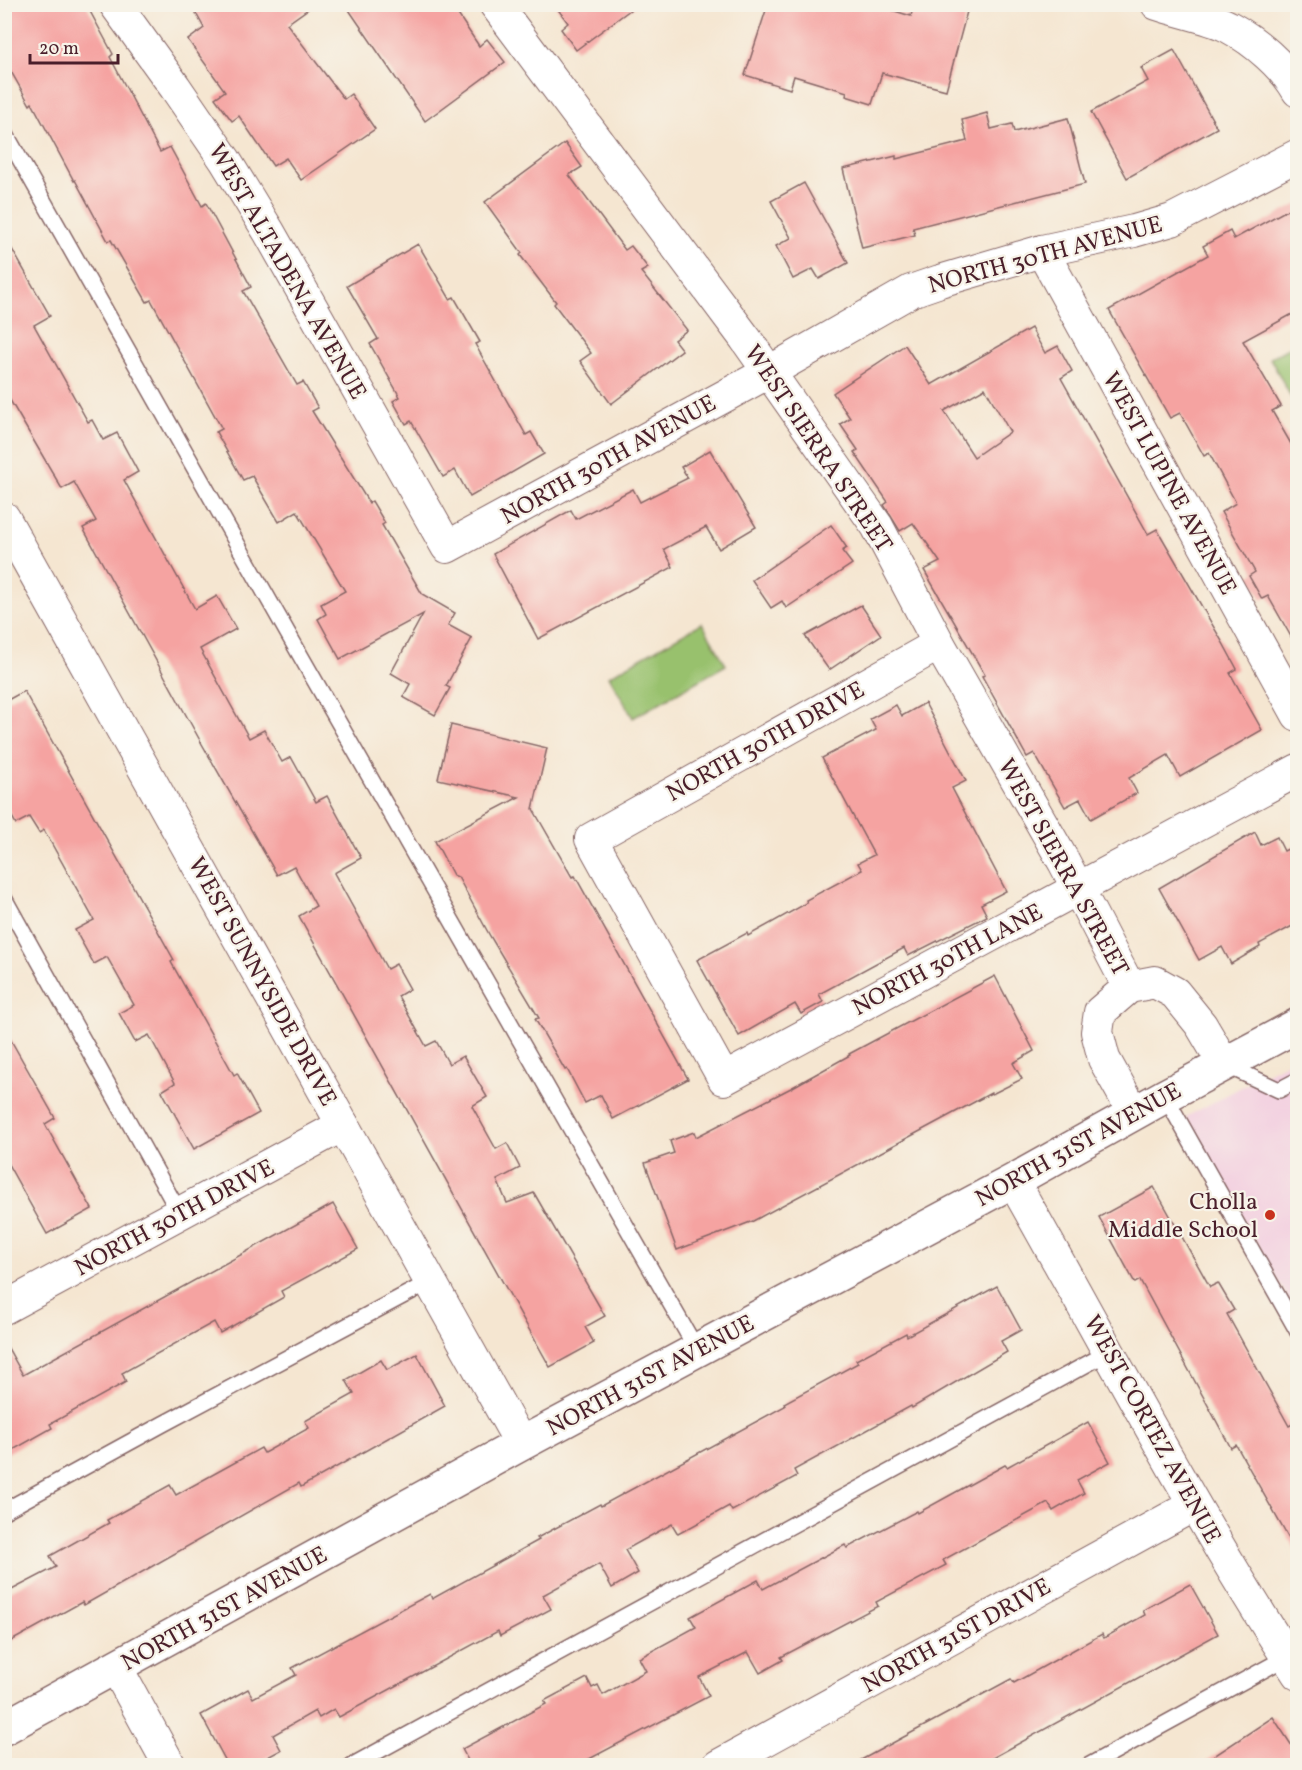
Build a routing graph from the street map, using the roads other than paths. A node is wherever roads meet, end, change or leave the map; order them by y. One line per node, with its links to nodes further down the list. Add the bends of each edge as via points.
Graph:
1 (115, 4): 10 (street, WEST ALTADENA AVENUE, via 225,160 263,222)
2 (495, 4): 8 (street, WEST SIERRA STREET)
3 (1157, 4): 4 (street, via 1228,26 1263,51)
4 (1298, 91)
5 (4, 131): 29 (lane)
6 (1298, 155): 7 (street, NORTH 30TH AVENUE, via 1172,219)
7 (1042, 251): 8 (street, NORTH 30TH AVENUE, via 911,291); 12 (street, WEST LUPINE AVENUE)
8 (769, 372): 10 (street, NORTH 30TH AVENUE); 11 (street, WEST SIERRA STREET, via 877,526)
9 (4, 518): 23 (street, WEST SUNNYSIDE DRIVE)
10 (447, 547)
11 (939, 644): 14 (street, WEST SIERRA STREET); 19 (street, NORTH 30TH DRIVE, via 591,839)
12 (1298, 715)
13 (1298, 770): 14 (street, NORTH 30TH LANE)
14 (1078, 889): 16 (street, WEST SIERRA STREET); 19 (street, NORTH 30TH LANE)
15 (4, 898): 25 (lane)
16 (1129, 987): 18 (street, WEST SIERRA STREET, via 1155,982 1175,993 1201,1025); 22 (street, WEST SIERRA STREET, via 1100,1012 1097,1032 1105,1063)
17 (1298, 1025): 18 (street, NORTH 31ST AVENUE)
18 (1224, 1064): 20 (lane, via 1279,1090); 21 (street, NORTH 31ST AVENUE)
19 (724, 1079)
20 (1298, 1080)
21 (1165, 1096): 22 (street, NORTH 31ST AVENUE); 28 (lane)
22 (1134, 1113): 24 (street, NORTH 31ST AVENUE)
23 (343, 1125): 25 (street, NORTH 30TH DRIVE); 26 (street, WEST SUNNYSIDE DRIVE)
24 (1013, 1181): 29 (street, NORTH 31ST AVENUE); 30 (street, WEST CORTEZ AVENUE)
25 (180, 1214): 27 (street, NORTH 30TH DRIVE)
26 (431, 1281): 31 (street, WEST SUNNYSIDE DRIVE); 33 (lane)
27 (7, 1301)
28 (1298, 1332)
29 (697, 1350): 31 (street, NORTH 31ST AVENUE)
30 (1109, 1352): 32 (street, WEST CORTEZ AVENUE); 38 (lane)
31 (521, 1444): 35 (street, NORTH 31ST AVENUE)
32 (1194, 1505): 34 (street, WEST CORTEZ AVENUE); 39 (street, NORTH 31ST DRIVE)
33 (4, 1511)
34 (1292, 1666): 40 (lane)
35 (116, 1667): 36 (street, NORTH 31ST AVENUE); 37 (street)
36 (4, 1728)
37 (170, 1766)
38 (351, 1766)
39 (718, 1766)
40 (1088, 1766)

